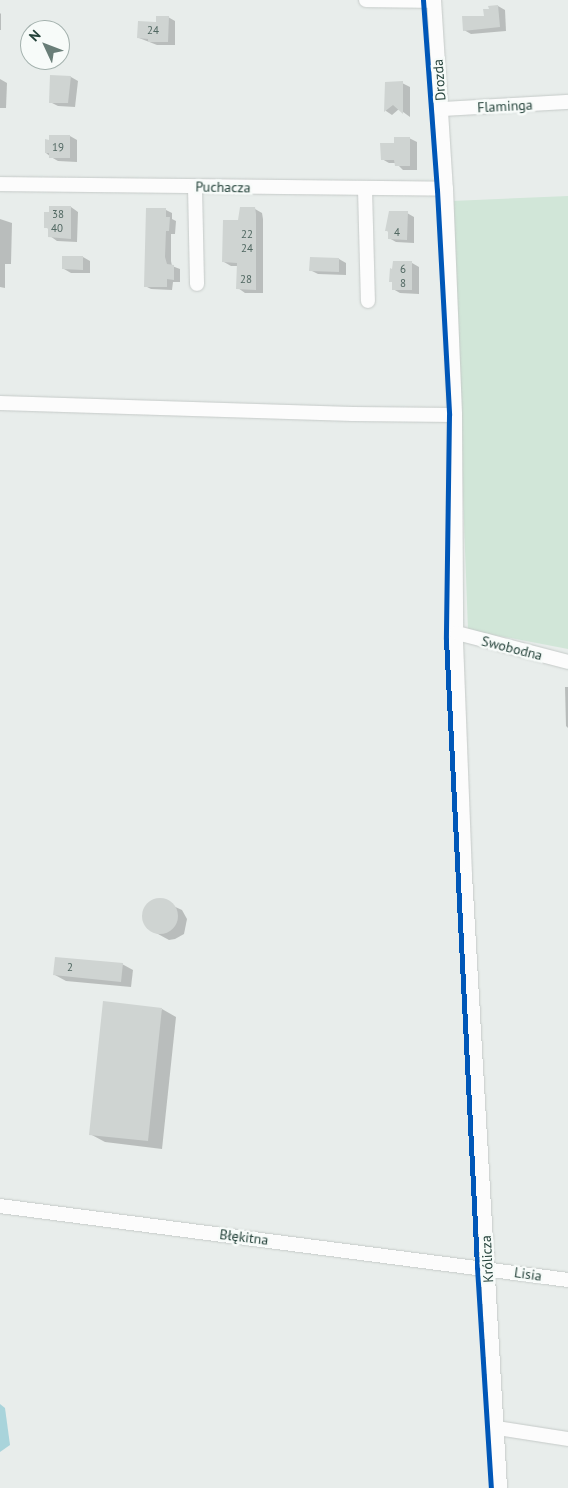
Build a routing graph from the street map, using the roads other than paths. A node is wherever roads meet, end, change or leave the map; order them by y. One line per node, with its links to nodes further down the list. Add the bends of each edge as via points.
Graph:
1 (366, 0): 2 (street)
2 (434, 1): 4 (street, Drozda)
3 (568, 102): 4 (street, Flaminga)
4 (441, 109): 8 (street, Drozda)
5 (0, 184): 6 (street, Puchacza)
6 (195, 187): 7 (street, Puchacza); 9 (street)
7 (365, 189): 8 (street, Puchacza); 10 (street)
8 (446, 189): 12 (street, Drozda)
9 (197, 284)
10 (368, 301)
11 (0, 403): 12 (street)
12 (455, 415): 13 (street, Drozda)
13 (456, 637): 14 (street, Swobodna); 16 (street, Królicza, via 465,875)
14 (568, 662)
15 (0, 1206): 16 (street, Błękitna)
16 (487, 1269): 17 (street, Lisia); 18 (street, Królicza)
17 (568, 1280)
18 (497, 1428): 19 (street); 20 (street, Królicza)
19 (568, 1439)
20 (500, 1488)

